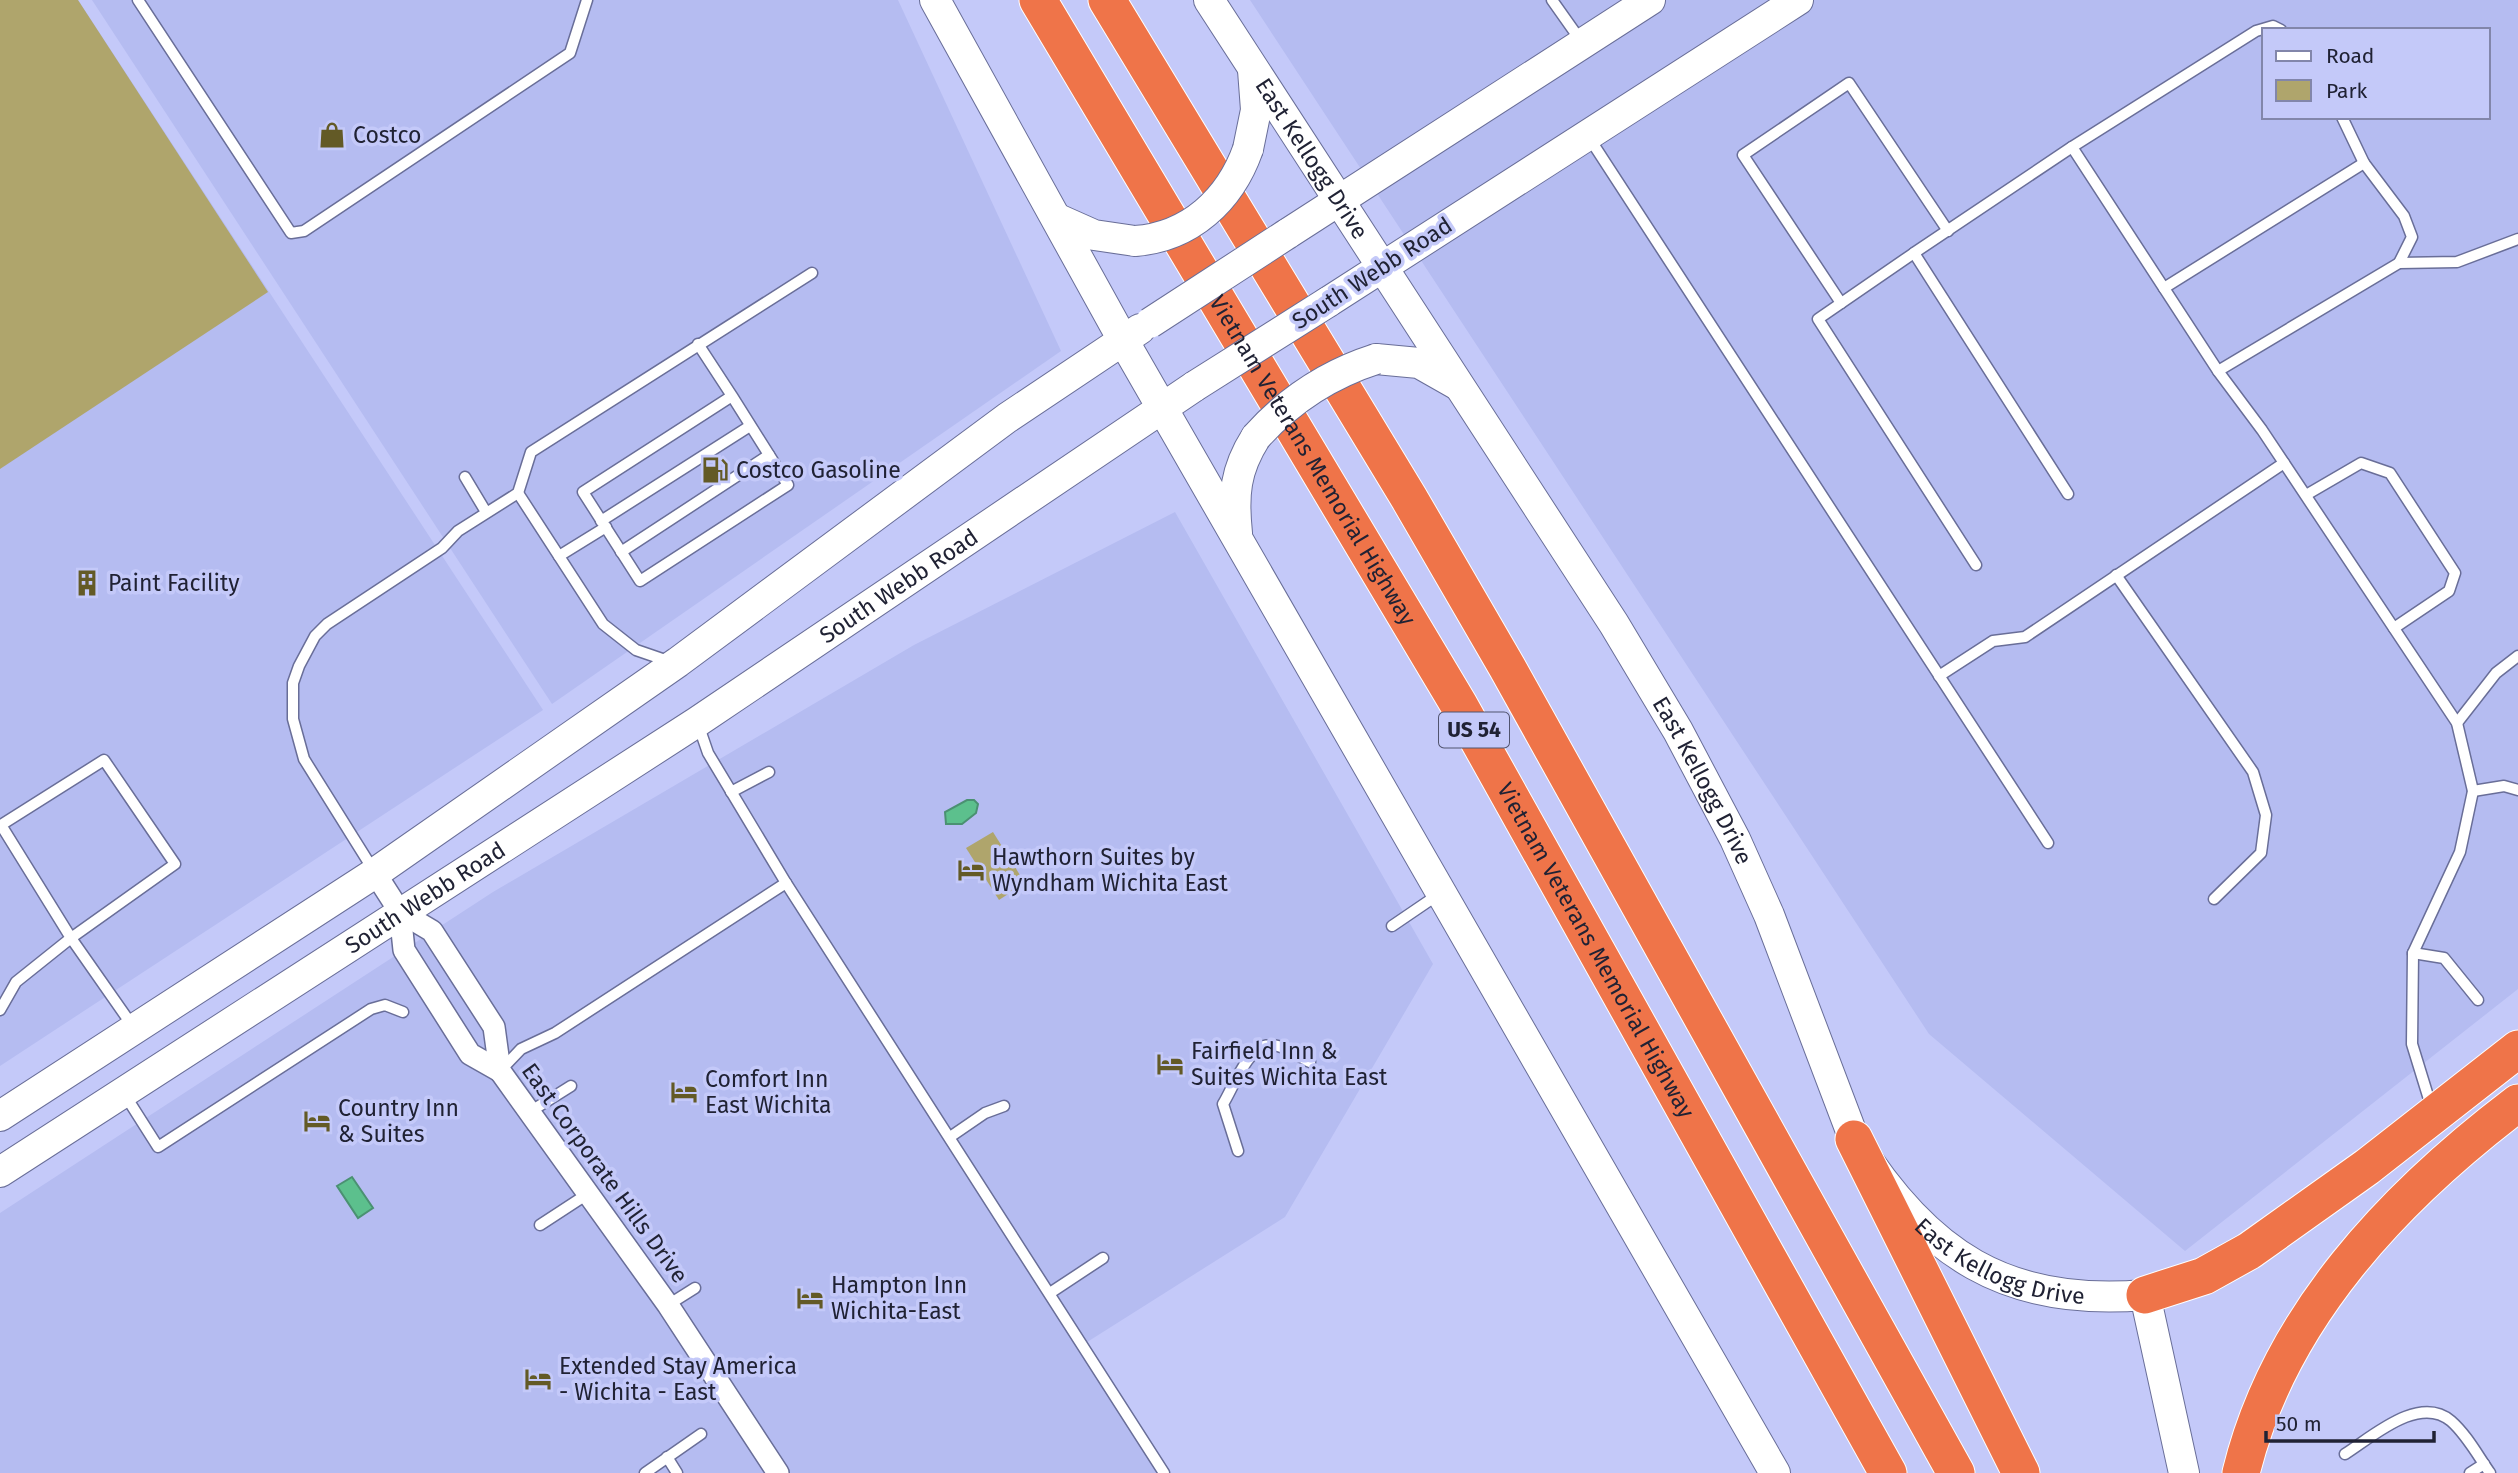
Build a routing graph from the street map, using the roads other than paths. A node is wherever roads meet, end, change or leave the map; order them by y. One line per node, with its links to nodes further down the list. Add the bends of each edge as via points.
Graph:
1 (138, 0): 2 (lane, via 291,233 304,231 570,53)
2 (587, 0)
3 (934, 0): 18 (main road)
4 (1038, 0): 100 (highway, Vietnam Veterans Memorial Highway / US 54, via 1460,705)
5 (1107, 0): 101 (highway, US 54, via 1494,645)
6 (1209, 0): 12 (main road, East Kellogg Drive)
7 (1552, 0): 11 (lane)
8 (1650, 0): 11 (main road, South Webb Road)
9 (1798, 0): 14 (main road, South Webb Road)
10 (2262, 29): 15 (lane)
11 (1583, 43): 17 (main road, South Webb Road)
12 (1252, 66): 17 (main road, East Kellogg Drive); 18 (main road, bridge, via 1256,110 1248,149 1232,186 1219,201 1180,230 1159,239 1094,235)
13 (2343, 119): 16 (lane)
14 (1587, 135): 23 (main road, South Webb Road); 50 (lane)
15 (2072, 147): 19 (lane); 25 (lane)
16 (2364, 163): 22 (lane, via 2413,237); 25 (lane)
17 (1340, 199): 23 (main road, East Kellogg Drive); 27 (main road, South Webb Road, bridge)
18 (1058, 219): 27 (main road)
19 (1948, 231): 21 (lane); 26 (lane, via 1849,83 1743,155)
20 (2518, 239): 22 (lane, via 2457,262)
21 (1914, 253): 26 (lane); 38 (lane)
22 (2399, 262): 29 (lane)
23 (1384, 266): 30 (main road, East Kellogg Drive); 32 (main road, South Webb Road, bridge)
24 (812, 273): 28 (lane)
25 (2164, 288): 29 (lane)
26 (1842, 303): 45 (lane, via 1818,319)
27 (1123, 340): 32 (main road); 49 (main road, South Webb Road, via 959,453)
28 (698, 344): 31 (lane); 37 (lane, via 531,452)
29 (2218, 370): 35 (lane)
30 (1464, 391): 42 (main road, bridge, via 1419,363 1376,359 1313,387 1256,437 1241,460 1236,486); 81 (main road, East Kellogg Drive, via 1647,676 1707,786 1769,915)
31 (732, 396): 33 (lane); 41 (lane, via 583,492)
32 (1163, 408): 42 (main road); 51 (main road, South Webb Road)
33 (750, 426): 34 (lane); 41 (lane)
34 (769, 455): 43 (lane); 43 (lane, via 788,485 782,489 640,581)
35 (2284, 463): 39 (lane); 46 (lane)
36 (465, 477): 40 (lane)
37 (519, 493): 40 (lane); 44 (lane)
38 (2068, 494)
39 (2306, 495): 47 (lane); 47 (lane, via 2361,463 2390,473 2455,573 2449,591)
40 (486, 512): 58 (lane, via 442,548 327,624 316,636 293,683 293,719 304,759)
41 (603, 524): 43 (lane); 44 (lane)
42 (1238, 539): 60 (main road)
43 (621, 552)
44 (559, 556): 49 (lane, via 614,634 649,657)
45 (1976, 565)
46 (2116, 575): 50 (lane, via 2025,637 1993,641); 61 (lane, via 2253,772 2266,816 2261,853)
47 (2394, 628): 52 (lane)
48 (2518, 656): 52 (lane, via 2496,673)
49 (678, 662): 58 (main road, South Webb Road)
50 (1939, 676): 57 (lane)
51 (697, 722): 56 (lane, via 708,753); 62 (main road, South Webb Road)
52 (2457, 723): 55 (lane)
53 (769, 772): 56 (lane)
54 (2518, 790): 55 (lane, via 2504,786)
55 (2473, 791): 65 (lane, via 2460,852)
56 (731, 792): 59 (lane)
57 (2048, 843)
58 (375, 873): 62 (street, East Corporate Hills Drive); 69 (main road, South Webb Road)
59 (786, 883): 72 (lane, via 555,1033 521,1049); 80 (lane)
60 (1442, 893): 63 (lane); 99 (main road)
61 (2214, 899)
62 (400, 912): 72 (street, East Corporate Hills Drive, via 432,932 494,1027); 72 (street, via 404,950 470,1054); 74 (main road, South Webb Road)
63 (1392, 926)
64 (71, 938): 64 (lane, via 175,864 104,760 1,825); 67 (lane, via 16,982); 69 (lane)
65 (2413, 953): 66 (lane, via 2444,958); 78 (lane, via 2412,1044)
66 (2478, 1000)
67 (0, 1010)
68 (403, 1012): 74 (lane, via 385,1005 371,1009 158,1147)
69 (135, 1028): 79 (main road, South Webb Road)
70 (2518, 1049): 78 (highway)
71 (1310, 1062): 82 (lane, via 1280,1046 1254,1051 1223,1104)
72 (500, 1071): 77 (street, East Corporate Hills Drive)
73 (571, 1086): 77 (lane)
74 (123, 1093): 83 (main road, South Webb Road)
75 (2518, 1103): 104 (highway, via 2413,1193 2334,1282 2282,1366 2251,1437)
76 (1004, 1106): 80 (lane)
77 (528, 1113): 84 (street, East Corporate Hills Drive)
78 (2434, 1115): 89 (highway, via 2249,1251 2204,1276)
79 (0, 1116)
80 (950, 1137): 88 (lane)
81 (1854, 1139): 89 (main road, East Kellogg Drive, via 1902,1207 1970,1264 2053,1293 2084,1297); 102 (highway)
82 (1238, 1151)
83 (0, 1172)
84 (589, 1193): 85 (lane); 90 (street, East Corporate Hills Drive)
85 (540, 1225)
86 (1103, 1258): 88 (lane)
87 (695, 1288): 90 (lane)
88 (1050, 1293): 98 (lane)
89 (2145, 1294): 103 (main road)
90 (668, 1305): 97 (street, East Corporate Hills Drive)
91 (701, 1434): 93 (lane)
92 (2345, 1454): 94 (lane, via 2402,1418 2435,1413 2449,1419)
93 (667, 1458): 95 (lane); 96 (lane)
94 (2487, 1469): 105 (lane)
95 (645, 1473)
96 (677, 1473)
97 (778, 1473)
98 (1164, 1473)
99 (1775, 1473)
100 (1888, 1473)
101 (1956, 1473)
102 (2021, 1473)
103 (2184, 1473)
104 (2241, 1473)
105 (2470, 1473)

